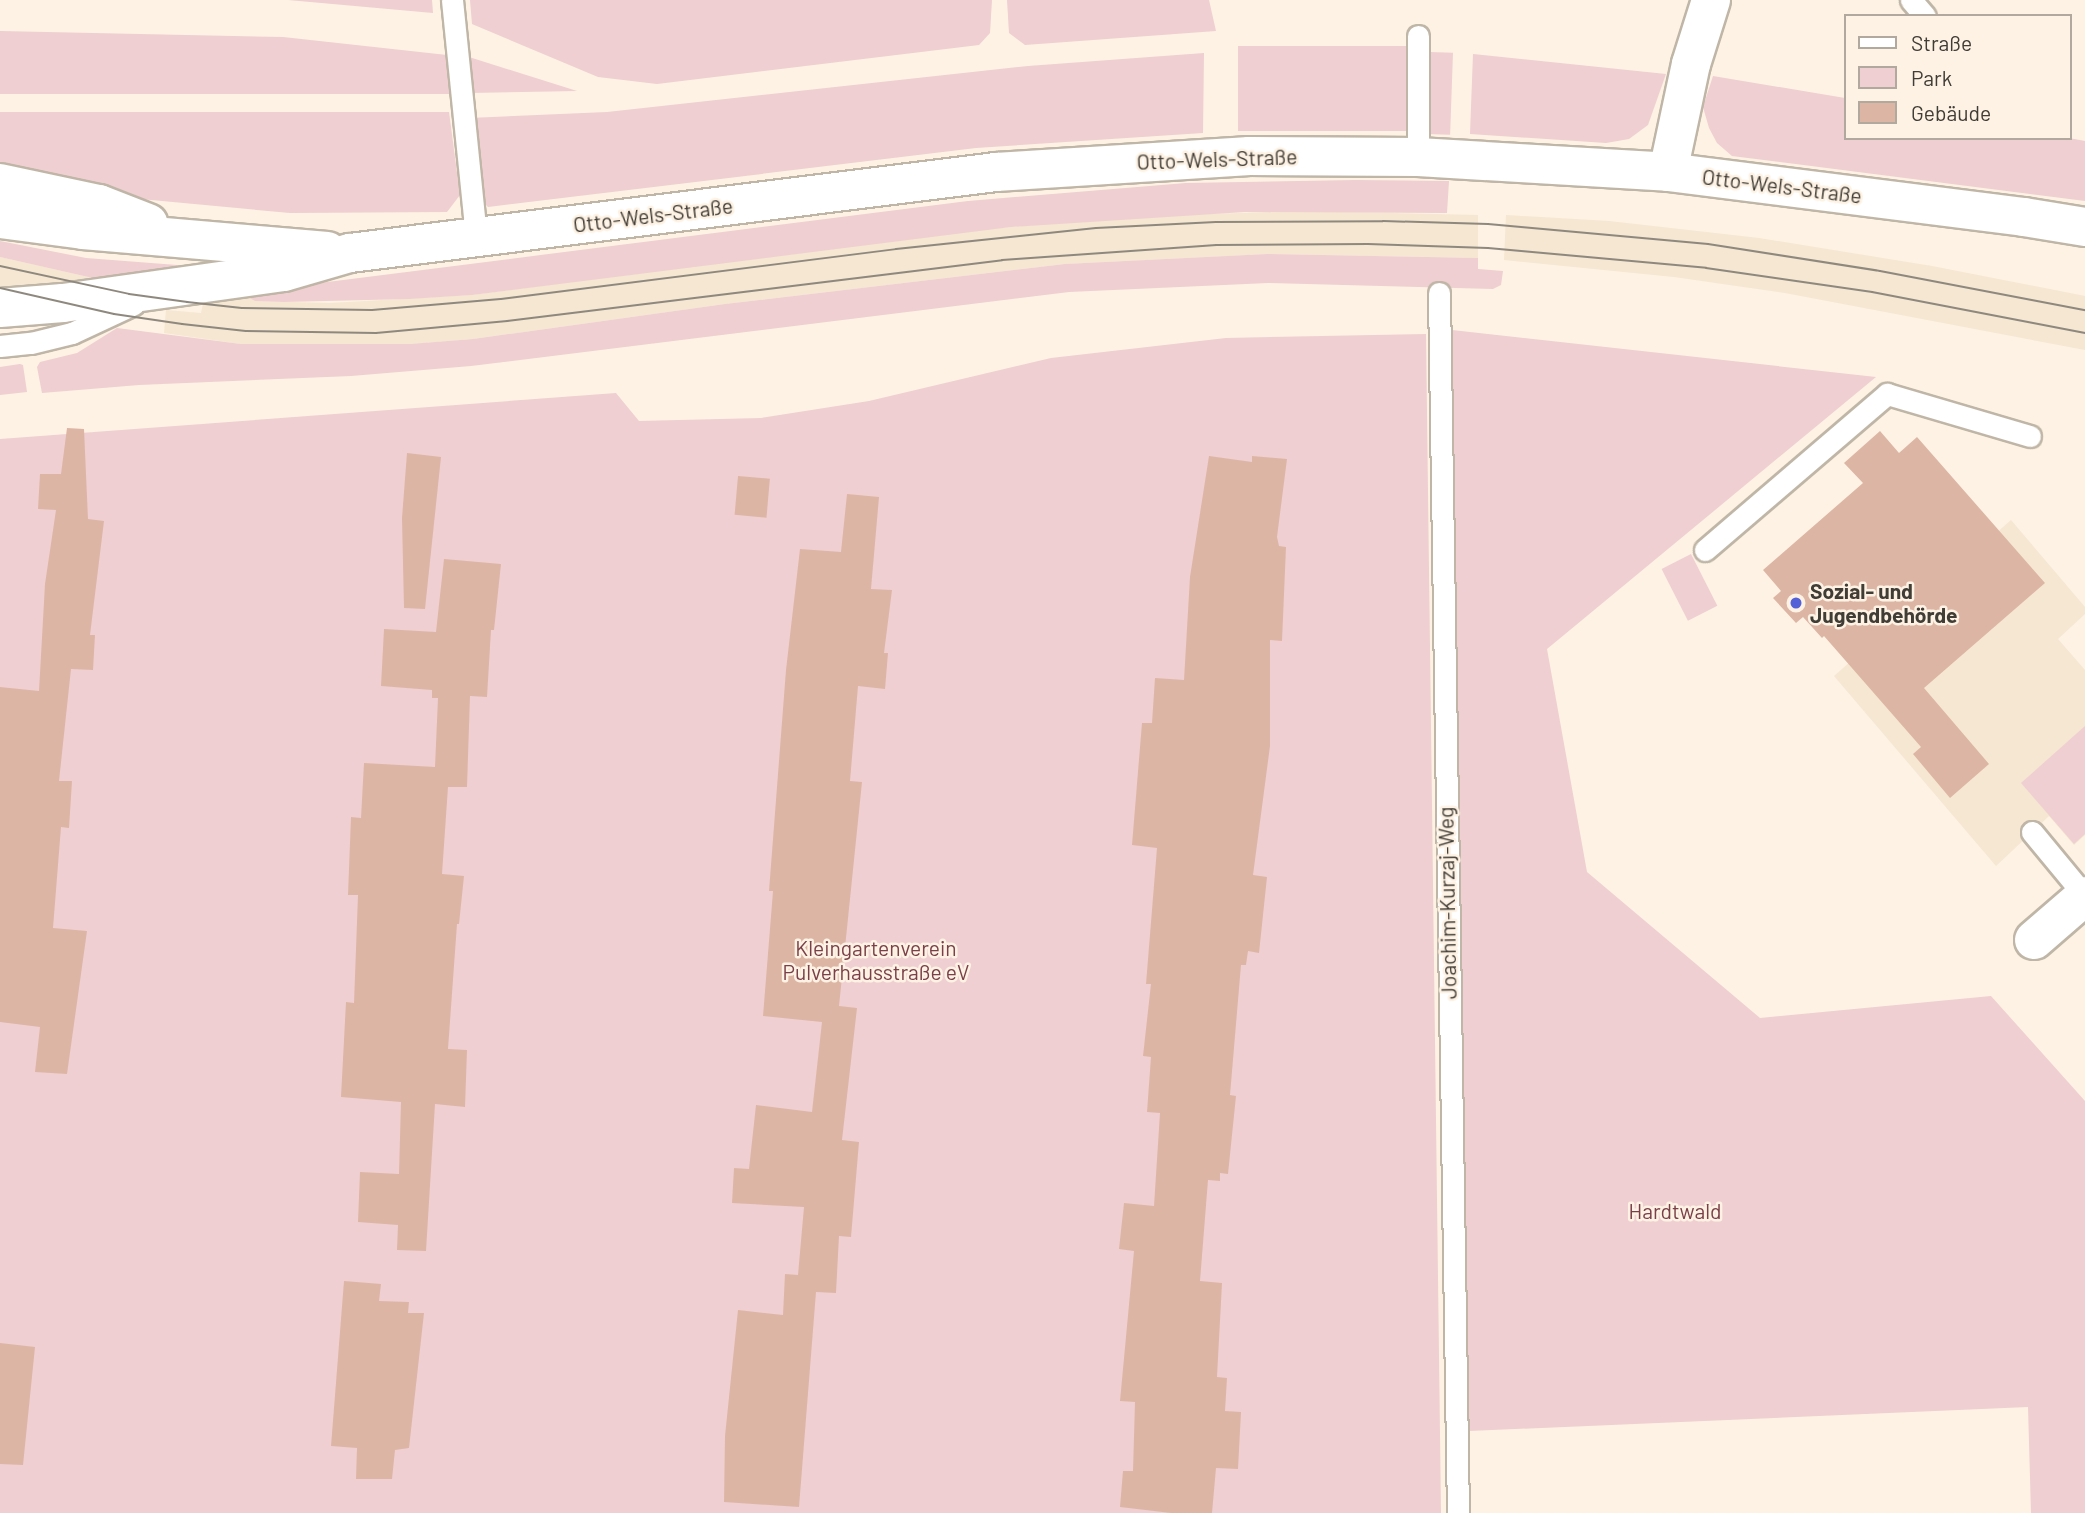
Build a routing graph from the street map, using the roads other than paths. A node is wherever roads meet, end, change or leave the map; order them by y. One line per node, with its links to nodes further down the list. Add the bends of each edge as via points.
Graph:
1 (452, 0): 12 (lane)
2 (1711, 0): 7 (street, via 1690,64)
3 (1911, 0): 4 (lane)
4 (1923, 14)
5 (1418, 36): 6 (lane)
6 (1418, 157): 7 (street, Otto-Wels-Straße); 12 (street, Otto-Wels-Straße, via 1249,156 996,172)
7 (1668, 173): 10 (street, Otto-Wels-Straße)
8 (0, 183): 11 (street, via 99,204)
9 (0, 219): 11 (street, Otto-Wels-Straße)
10 (2085, 227)
11 (171, 236): 13 (street, Otto-Wels-Straße)
12 (476, 237): 13 (street, Otto-Wels-Straße)
13 (349, 253): 14 (street, Otto-Wels-Straße, via 284,272)
14 (174, 286): 16 (street, Otto-Wels-Straße); 17 (lane, via 72,332 31,343)
15 (1439, 293): 23 (lane, Joachim-Kurzaj-Weg)
16 (0, 308)
17 (0, 345)
18 (2030, 436): 19 (lane, via 1887,394)
19 (1705, 550)
20 (2032, 832): 21 (lane)
21 (2085, 896): 22 (street)
22 (2034, 940)
23 (1458, 1513)

